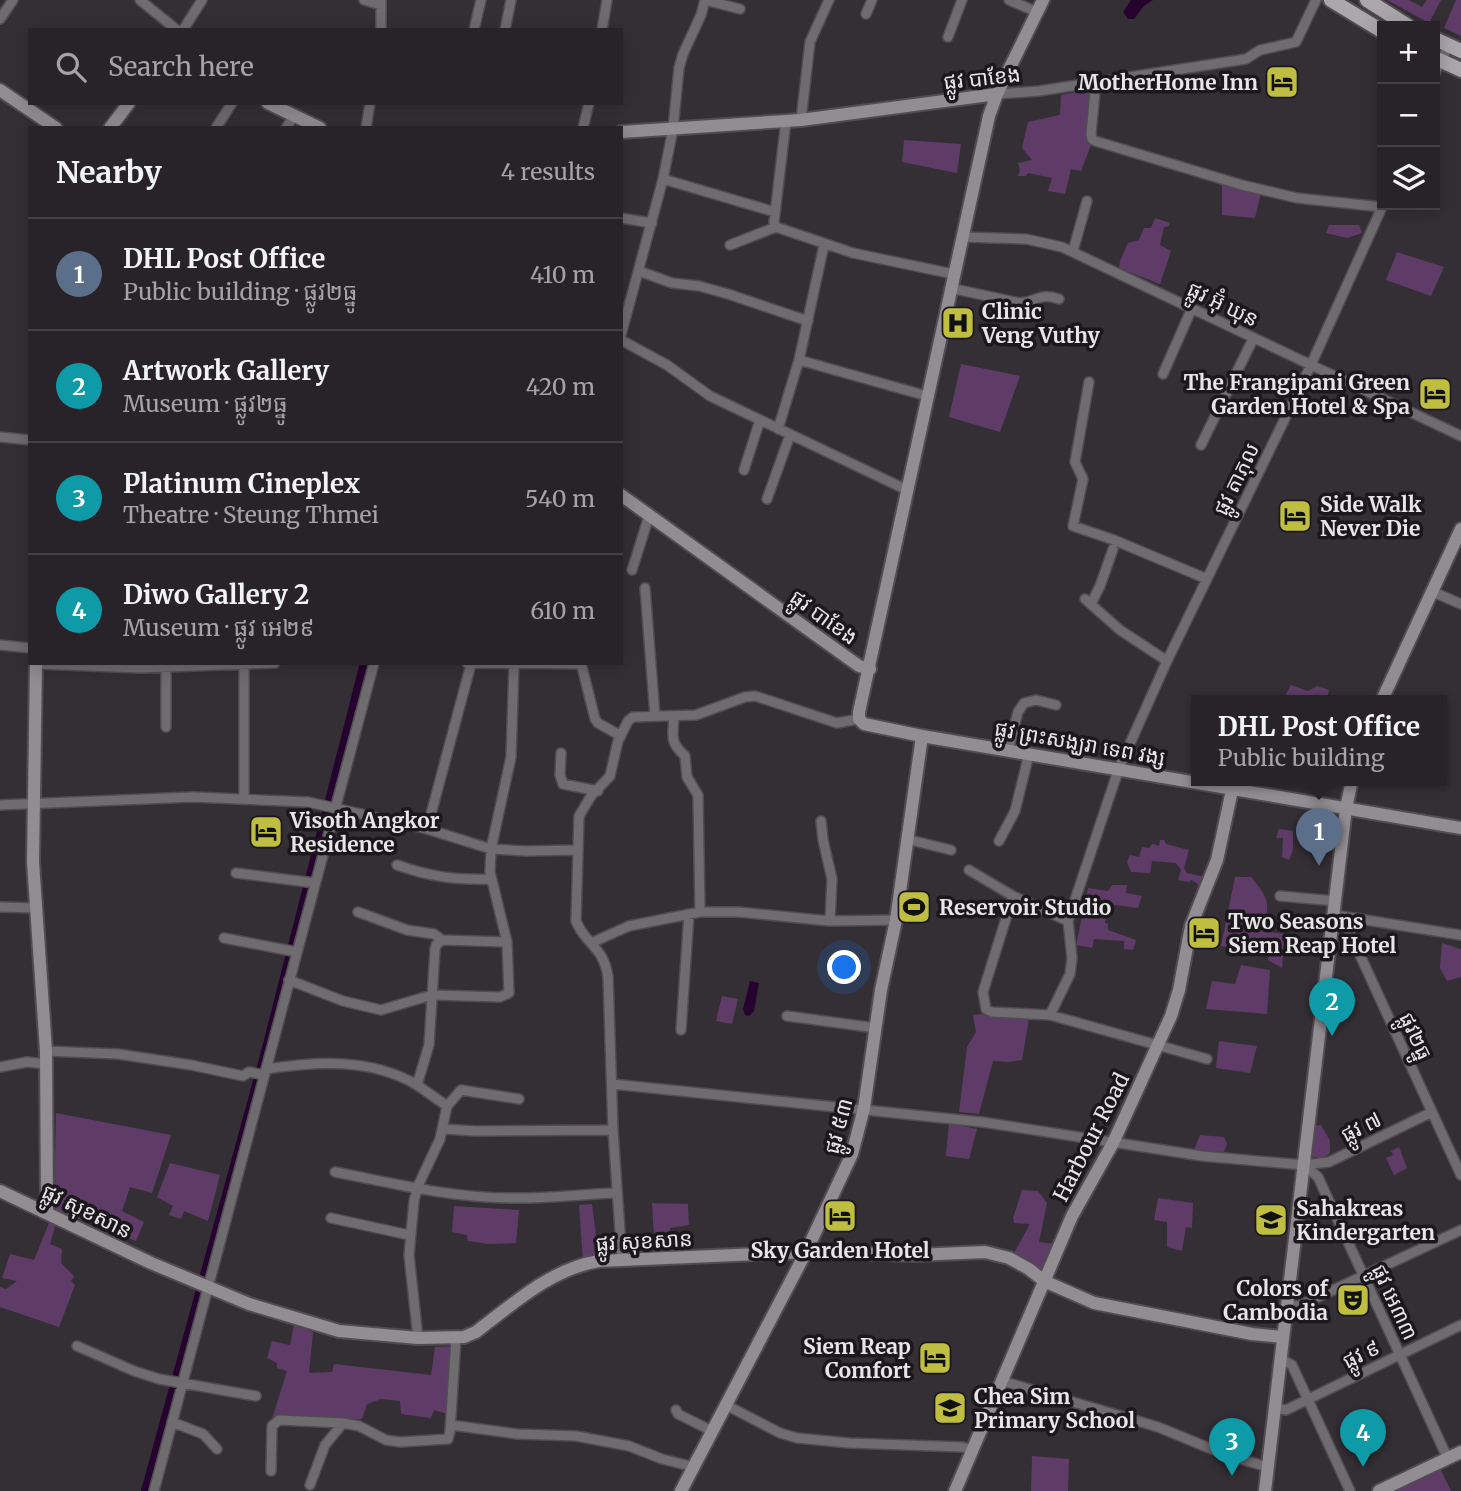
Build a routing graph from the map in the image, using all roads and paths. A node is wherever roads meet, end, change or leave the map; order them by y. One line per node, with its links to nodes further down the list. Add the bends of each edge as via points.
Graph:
1 (13, 0): 20 (street)
2 (140, 0): 22 (street)
3 (202, 0): 23 (street)
4 (364, 0): 16 (street)
5 (481, 0): 25 (street)
6 (511, 0): 26 (street)
7 (607, 0): 27 (street)
8 (705, 0): 18 (street); 52 (street, via 679,68)
9 (829, 0): 43 (street, via 810,42)
10 (872, 0): 19 (street)
11 (962, 0): 29 (street)
12 (1009, 0): 17 (street)
13 (1317, 0): 34 (street, ផ្លូវ បាខែង, via 1292,44 1260,50 1233,62)
14 (1331, 0): 28 (main road)
15 (1367, 0): 21 (main road)
16 (381, 3): 24 (street)
17 (1040, 6): 36 (street)
18 (740, 9)
19 (866, 15)
20 (0, 19)
21 (1400, 21)
22 (175, 28)
23 (184, 28)
24 (381, 28)
25 (474, 28)
26 (505, 28)
27 (602, 28)
28 (1377, 28)
29 (948, 37)
30 (1455, 48): 31 (street)
31 (1440, 61)
32 (1440, 65): 33 (main road)
33 (1461, 70)
34 (1096, 81): 36 (street, ផ្លូវ បាខែង); 56 (street, via 1091,134 1095,141 1297,198)
35 (0, 90): 45 (street)
36 (997, 94): 43 (street, ផ្លូវ បាខែង); 62 (street)
37 (127, 105): 46 (street)
38 (231, 105): 47 (street)
39 (272, 105): 42 (street)
40 (370, 105): 50 (street)
41 (589, 105): 51 (street)
42 (294, 116): 48 (street); 49 (street)
43 (801, 120): 44 (street, ផ្លូវ បាខែង)
44 (786, 121): 52 (street, ផ្លូវ បាខែង); 58 (street)
45 (53, 126)
46 (112, 126)
47 (217, 126)
48 (287, 126)
49 (316, 126)
50 (366, 126)
51 (583, 126)
52 (673, 129): 53 (street, ផ្លូវ បាខែង); 54 (street)
53 (623, 132)
54 (663, 179): 58 (street); 60 (street)
55 (1087, 201): 65 (street)
56 (1377, 205)
57 (1381, 210): 76 (street, ផ្លូវ តាភុល)
58 (775, 212): 61 (street)
59 (623, 218): 60 (street)
60 (652, 223): 66 (street)
61 (776, 227): 63 (street); 64 (street)
62 (961, 237): 65 (street, ផ្លូវ អ៊ុំ ឃុន, via 1040,241); 67 (street)
63 (730, 245)
64 (824, 245): 67 (street); 71 (street)
65 (1073, 251): 70 (street, ផ្លូវ អ៊ុំ ឃុន)
66 (639, 271): 71 (street); 72 (street)
67 (953, 274): 68 (street)
68 (950, 288): 69 (street, via 1020,303 1040,295); 79 (street)
69 (1059, 299)
70 (1192, 308): 74 (street, ផ្លូវ អ៊ុំ ឃុន); 77 (street)
71 (808, 321): 75 (street)
72 (623, 330)
73 (623, 338): 80 (street, via 710,396)
74 (1253, 338): 76 (street, ផ្លូវ អ៊ុំ ឃុន); 86 (street)
75 (799, 360): 79 (street); 81 (street)
76 (1310, 366): 83 (street, ផ្លូវ អ៊ុំ ឃុន); 95 (street, ផ្លូវ តាភុល)
77 (1163, 374)
78 (1089, 382): 95 (street, via 1075,459 1083,479 1073,526)
79 (927, 396): 88 (street)
80 (760, 420): 81 (street); 87 (street)
81 (778, 429): 82 (street)
82 (790, 435): 88 (street); 90 (street)
83 (1461, 436)
84 (0, 437): 85 (street)
85 (28, 440)
86 (1201, 445)
87 (744, 470)
88 (907, 490): 111 (street)
89 (623, 496): 91 (street, ផ្លូវ បាខែង)
90 (768, 499)
91 (649, 516): 94 (street); 111 (street, ផ្លូវ បាខែង, via 859,666)
92 (1461, 529): 97 (street)
93 (1113, 549): 101 (street, via 1100,586 1088,602)
94 (632, 570)
95 (1207, 579): 101 (street, ផ្លូវ តាភុល)
96 (645, 588): 114 (street)
97 (1433, 592): 98 (street); 112 (street)
98 (1461, 604)
99 (0, 645): 100 (street)
100 (28, 648)
101 (1167, 661): 123 (street, ផ្លូវ តាភុល)
102 (36, 665): 130 (street)
103 (115, 665): 110 (street)
104 (178, 665): 110 (street)
105 (245, 665): 129 (street)
106 (373, 665): 132 (street)
107 (475, 665): 136 (street)
108 (514, 665): 139 (street, via 511,757)
109 (582, 665): 118 (street, via 595,719)
110 (166, 667): 117 (street)
111 (870, 669): 116 (street)
112 (1384, 695)
113 (1056, 705): 120 (street, via 1036,700 1024,703)
114 (656, 716): 115 (street); 118 (street, via 629,720)
115 (674, 716): 116 (street, via 702,714 755,696 837,723); 153 (street, via 673,742 685,756 687,777 698,795)
116 (859, 719): 119 (street, ផ្លូវ ព្រះសង្ឃរា ទេព វង្ស, via 864,724)
117 (166, 727)
118 (621, 736): 128 (street, via 610,776)
119 (922, 736): 120 (street, ផ្លូវ ព្រះសង្ឃរា ទេព វង្ស); 137 (street, ផ្លូវ ៥៣)
120 (1008, 751): 122 (street, ផ្លូវ ព្រះសង្ឃរា ទេព វង្ស)
121 (561, 753): 128 (street, via 563,784)
122 (1029, 754): 123 (street, ផ្លូវ ព្រះសង្ឃរា ទេព វង្ស); 138 (street, via 1015,811)
123 (1119, 768): 124 (street, ផ្លូវ ព្រះសង្ឃរា ទេព វង្ស); 157 (street, ផ្លូវ តាភុល)
124 (1191, 782)
125 (1211, 786): 127 (street, ផ្លូវ ព្រះសង្ឃរា ទេព វង្ស)
126 (1351, 786): 133 (street)
127 (1232, 790): 133 (street, ផ្លូវ ព្រះសង្ឃរា ទេព វង្ស); 172 (street, Harbour Road, via 1217,860 1191,926 1175,1005)
128 (598, 791): 140 (street, via 579,816)
129 (244, 798): 130 (street); 132 (street)
130 (32, 804): 131 (street); 150 (street)
131 (0, 806)
132 (329, 806): 136 (street); 146 (street)
133 (1346, 808): 135 (street, ផ្លូវ ព្រះសង្ឃរា ទេព វង្ស); 151 (street)
134 (821, 821): 158 (street, via 832,879)
135 (1461, 828)
136 (427, 830): 139 (street)
137 (906, 839): 141 (street); 156 (street, ផ្លូវ ៥៣)
138 (999, 841)
139 (491, 849): 140 (street); 145 (street)
140 (576, 850): 164 (street, via 576,921)
141 (951, 850)
142 (397, 865): 145 (street, via 447,879)
143 (969, 870): 147 (street)
144 (236, 873): 146 (street)
145 (491, 879): 163 (street)
146 (309, 882): 165 (street)
147 (1013, 896): 157 (street); 168 (street, via 982,992 984,1006 992,1012)
148 (1280, 896): 151 (street)
149 (0, 907): 150 (street)
150 (35, 908): 173 (street)
151 (1335, 908): 155 (street); 159 (street, ផ្លូវ២ធ្នូ); 186 (street)
152 (358, 912): 162 (street)
153 (700, 912): 154 (street); 158 (street)
154 (689, 914): 164 (street, via 629,926); 171 (street)
155 (1359, 918): 159 (street); 160 (street)
156 (895, 920): 158 (street); 170 (street, ផ្លូវ ៥៣)
157 (1068, 920): 168 (street, via 1073,958)
158 (830, 922)
159 (1348, 929): 182 (street, ផ្លូវ២ធ្នូ)
160 (1461, 935)
161 (224, 938): 165 (street)
162 (442, 940): 163 (street); 167 (street, via 435,950)
163 (507, 942): 167 (street, via 507,995)
164 (591, 943): 177 (street, via 604,957 608,977)
165 (291, 951): 166 (street)
166 (289, 980): 167 (street, via 381,1010); 176 (street)
167 (432, 995): 178 (street, via 429,1045)
168 (1051, 1016): 172 (street)
169 (787, 1017): 170 (street)
170 (876, 1028): 181 (street, ផ្លូវ ៥៣)
171 (681, 1030)
172 (1157, 1046): 174 (street); 185 (street, Harbour Road)
173 (46, 1057): 175 (street); 176 (street, via 142,1058 243,1076); 192 (street)
174 (1207, 1059)
175 (0, 1067)
176 (260, 1073): 178 (street, via 306,1063 345,1063 384,1071); 200 (street)
177 (612, 1084): 181 (street, ផ្លូវ ៧); 184 (street)
178 (417, 1085): 180 (street)
179 (519, 1099): 180 (street, via 461,1090)
180 (447, 1106): 183 (street)
181 (864, 1108): 185 (street, ផ្លូវ ៧); 196 (street, ផ្លូវ ៥៣, via 852,1154)
182 (1432, 1111): 186 (street, ផ្លូវ ៧, via 1329,1162); 188 (street, ផ្លូវ២ធ្នូ)
183 (443, 1129): 184 (street); 189 (street)
184 (613, 1130): 191 (street)
185 (1113, 1143): 186 (street, ផ្លូវ ៧); 199 (street, Harbour Road, via 1080,1200)
186 (1304, 1165): 198 (street, ផ្លូវ អេ៣៣, via 1318,1177); 201 (street)
187 (335, 1172): 189 (street)
188 (1461, 1175)
189 (417, 1188): 191 (street, via 510,1198); 195 (street)
190 (0, 1191): 192 (street, ផ្លូវ សុខសាន)
191 (617, 1193): 197 (street)
192 (47, 1212): 200 (street, ផ្លូវ សុខសាន)
193 (331, 1217): 195 (street)
194 (1461, 1230): 198 (street)
195 (410, 1235): 204 (street, via 408,1255)
196 (806, 1252): 197 (street, ផ្លូវ សុខសាន); 199 (street, ផ្លូវ សុខសាន, via 985,1252 1009,1258); 213 (street, ផ្លូវ ៥៣)
197 (622, 1261): 205 (street, ផ្លូវ សុខសាន, via 588,1263 564,1271 476,1332)
198 (1364, 1275): 201 (street, via 1299,1306); 207 (street, ផ្លូវ អេ៣៣)
199 (1044, 1281): 203 (street, ផ្លូវ សុខសាន, via 1094,1303); 209 (street, Harbour Road)
200 (203, 1285): 204 (street, ផ្លូវ សុខសាន, via 339,1331); 210 (street)
201 (1287, 1305): 203 (street)
202 (1461, 1325): 207 (street, ផ្លូវ ៩)
203 (1283, 1337): 208 (street)
204 (418, 1338): 205 (street, ផ្លូវ សុខសាន)
205 (456, 1338): 218 (street)
206 (77, 1346): 210 (street, via 134,1371)
207 (1400, 1354): 212 (street, ផ្លូវ ៩); 223 (street, ផ្លូវ អេ៣៣)
208 (1281, 1359): 212 (street, via 1292,1365); 214 (street)
209 (1002, 1381): 221 (street, Harbour Road); 225 (street)
210 (177, 1383): 211 (street); 216 (street)
211 (256, 1396)
212 (1308, 1399): 214 (street, ផ្លូវ ៩); 232 (street)
213 (726, 1405): 219 (street, ផ្លូវ ៥៣); 221 (street, via 797,1438)
214 (1275, 1409): 225 (street)
215 (676, 1410): 219 (street)
216 (172, 1422): 220 (street, via 200,1432); 229 (street)
217 (343, 1423): 218 (street, via 400,1442 444,1441); 226 (street, via 276,1421); 227 (street, via 325,1445)
218 (451, 1425): 224 (street, via 576,1436 629,1446)
219 (712, 1431): 224 (street, ផ្លូវ ៥៣)
220 (217, 1449)
221 (972, 1450): 231 (street, Harbour Road)
222 (1461, 1452): 223 (street)
223 (1448, 1459): 233 (street)
224 (694, 1467): 230 (street, ផ្លូវ ៥៣)
225 (1268, 1467): 228 (street)
226 (271, 1471)
227 (310, 1485)
228 (1266, 1489)
229 (154, 1491)
230 (681, 1491)
231 (955, 1491)
232 (1350, 1491)
233 (1379, 1491)

